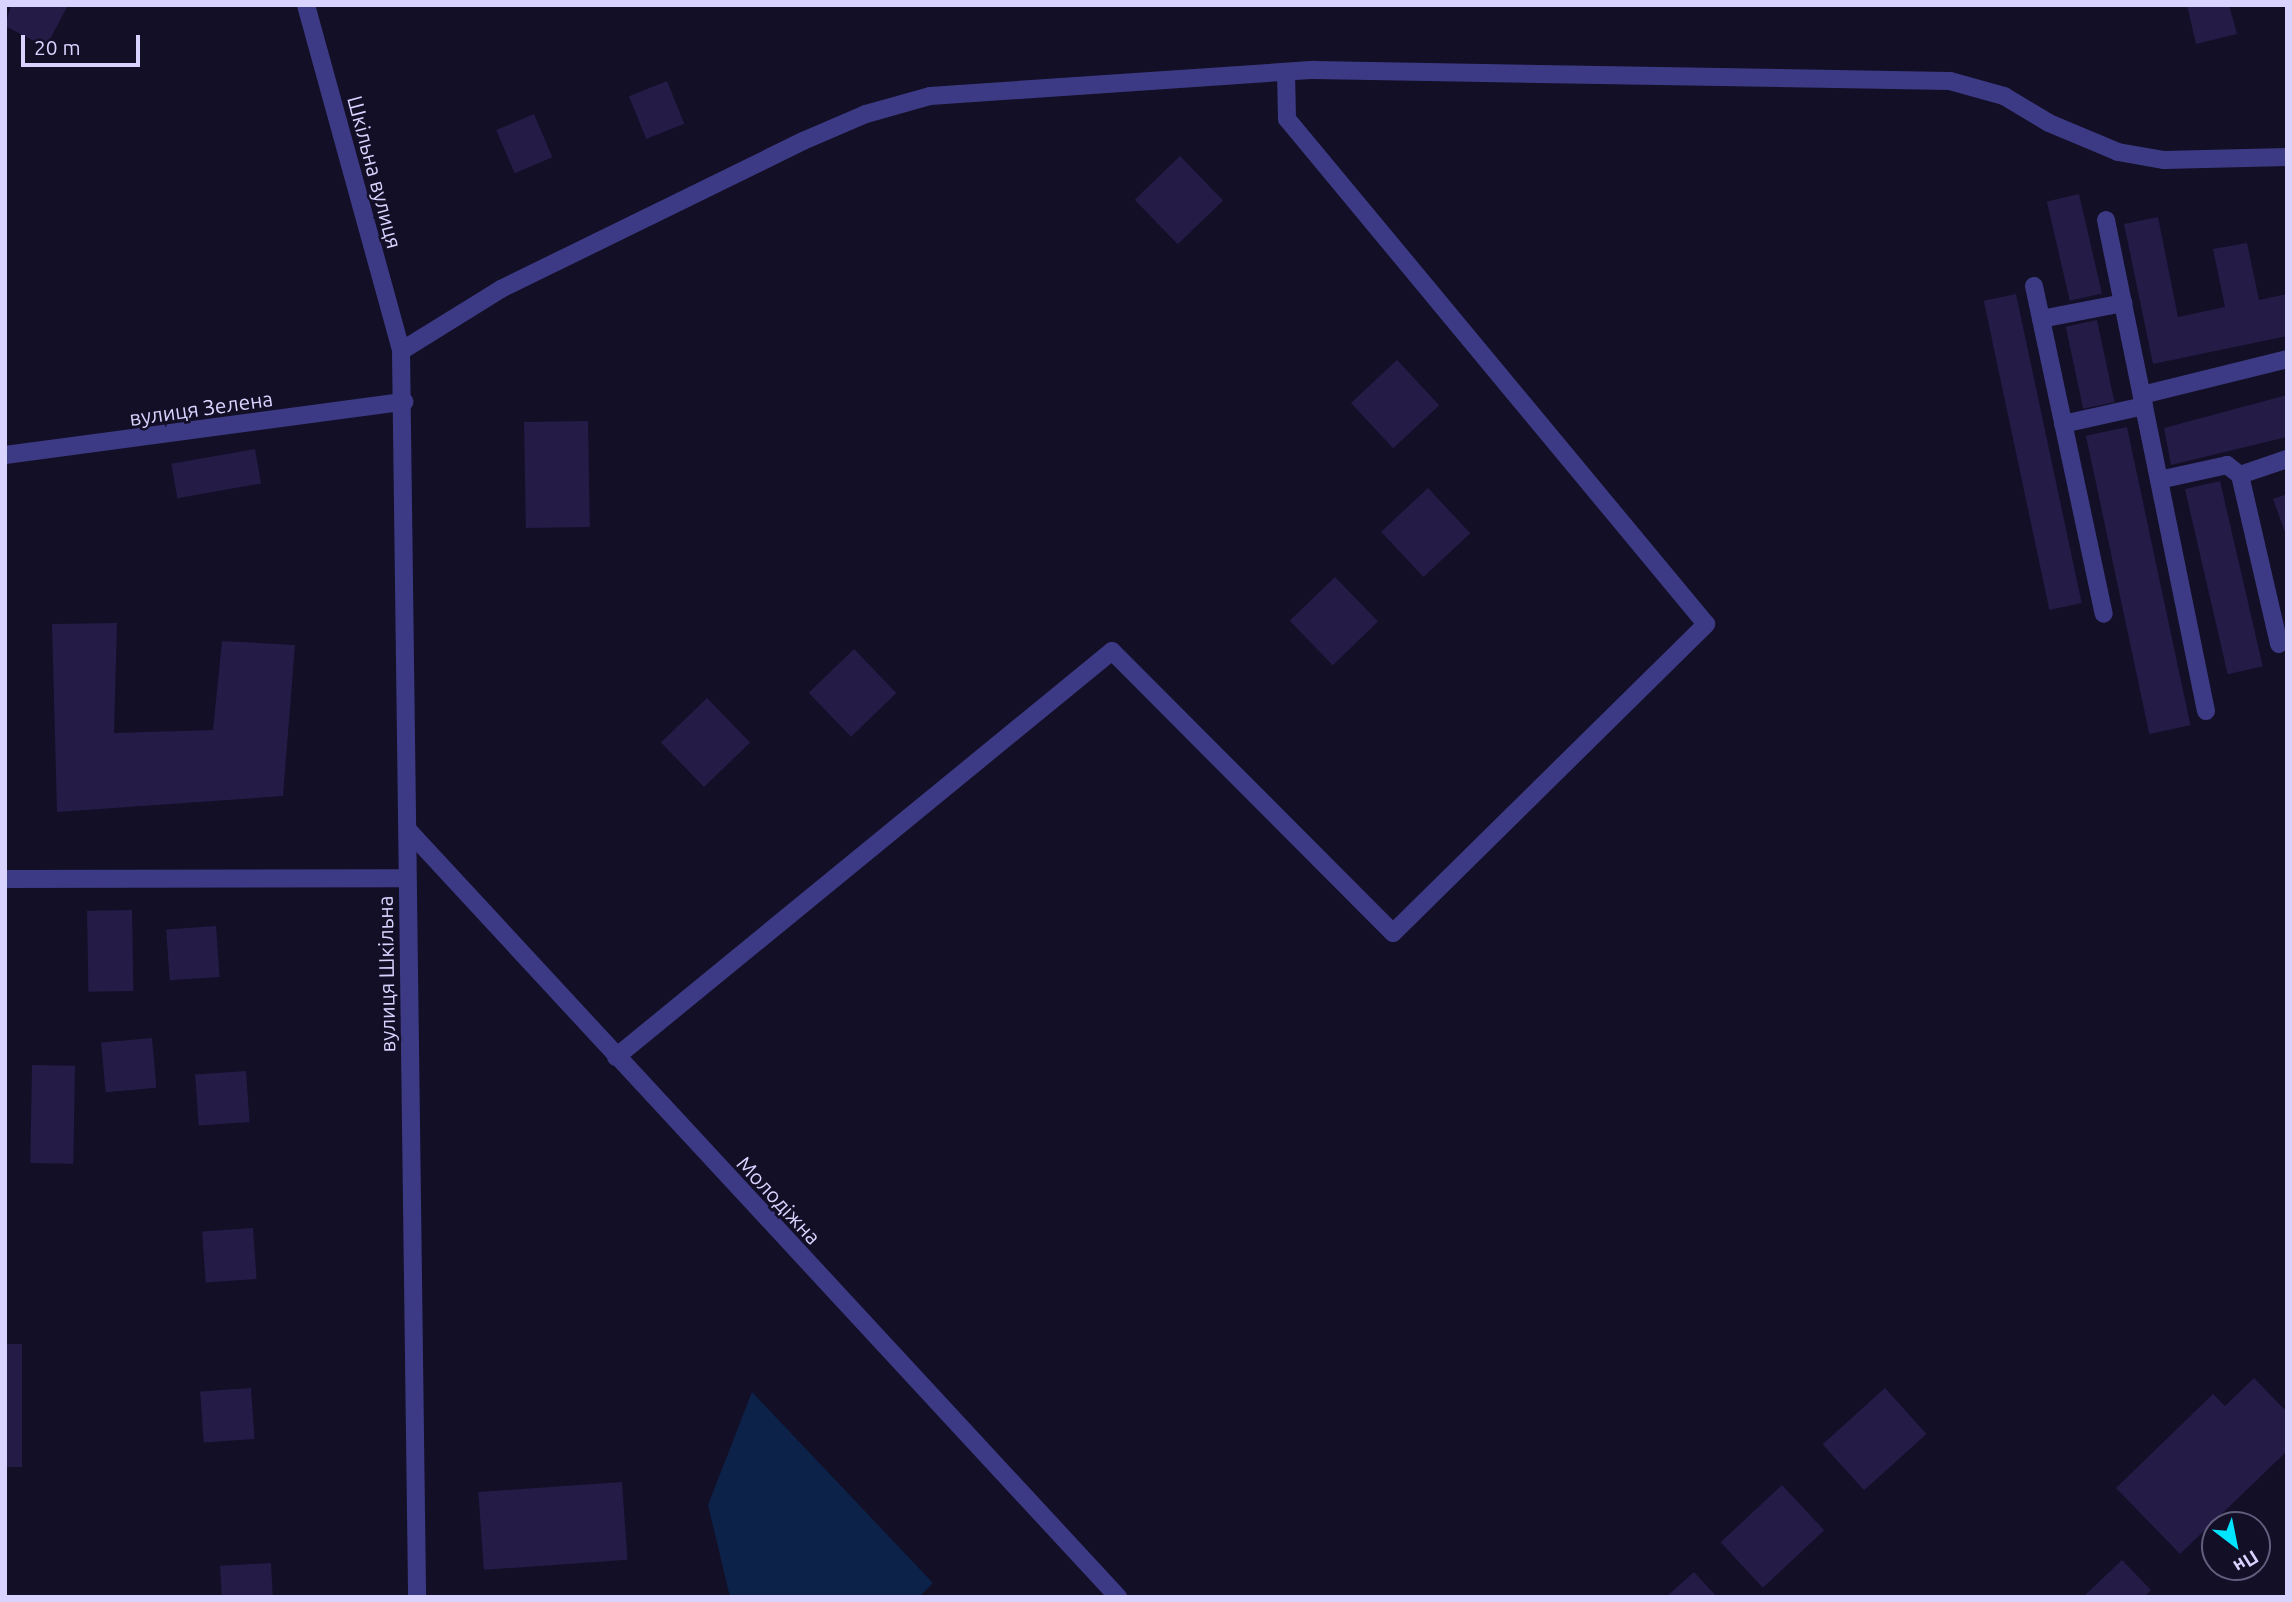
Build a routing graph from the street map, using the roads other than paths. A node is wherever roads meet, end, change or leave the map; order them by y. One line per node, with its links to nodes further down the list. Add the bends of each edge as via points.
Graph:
1 (306, 5): 8 (street, Шкільна вулиця)
2 (1286, 72): 3 (street, via 1950,81 2004,96 2049,123 2118,152 2164,160); 8 (street, via 930,96 866,114 501,289); 23 (street, via 1287,119 1706,624 1393,933 1112,652)
3 (2287, 157)
4 (2106, 220): 6 (street)
5 (2034, 286): 7 (street)
6 (2123, 303): 7 (street); 10 (street)
7 (2041, 319): 12 (street)
8 (401, 351): 11 (street, вулиця Шкільна)
9 (2287, 359): 10 (street)
10 (2143, 400): 12 (street); 16 (street)
11 (404, 402): 13 (street, вулиця Зелена); 20 (street, вулиця Шкільна)
12 (2063, 424): 17 (street)
13 (5, 456)
14 (2287, 459): 15 (street)
15 (2240, 475): 16 (street, via 2227,465); 18 (street)
16 (2159, 480): 19 (street)
17 (2104, 614)
18 (2279, 644)
19 (2206, 711)
20 (409, 831): 21 (street, вулиця Шкільна); 23 (street, Молодіжна)
21 (407, 878): 22 (street); 24 (street, вулиця Шкільна)
22 (5, 879)
23 (615, 1057): 25 (street, Молодіжна)
24 (417, 1597)
25 (1118, 1597)

